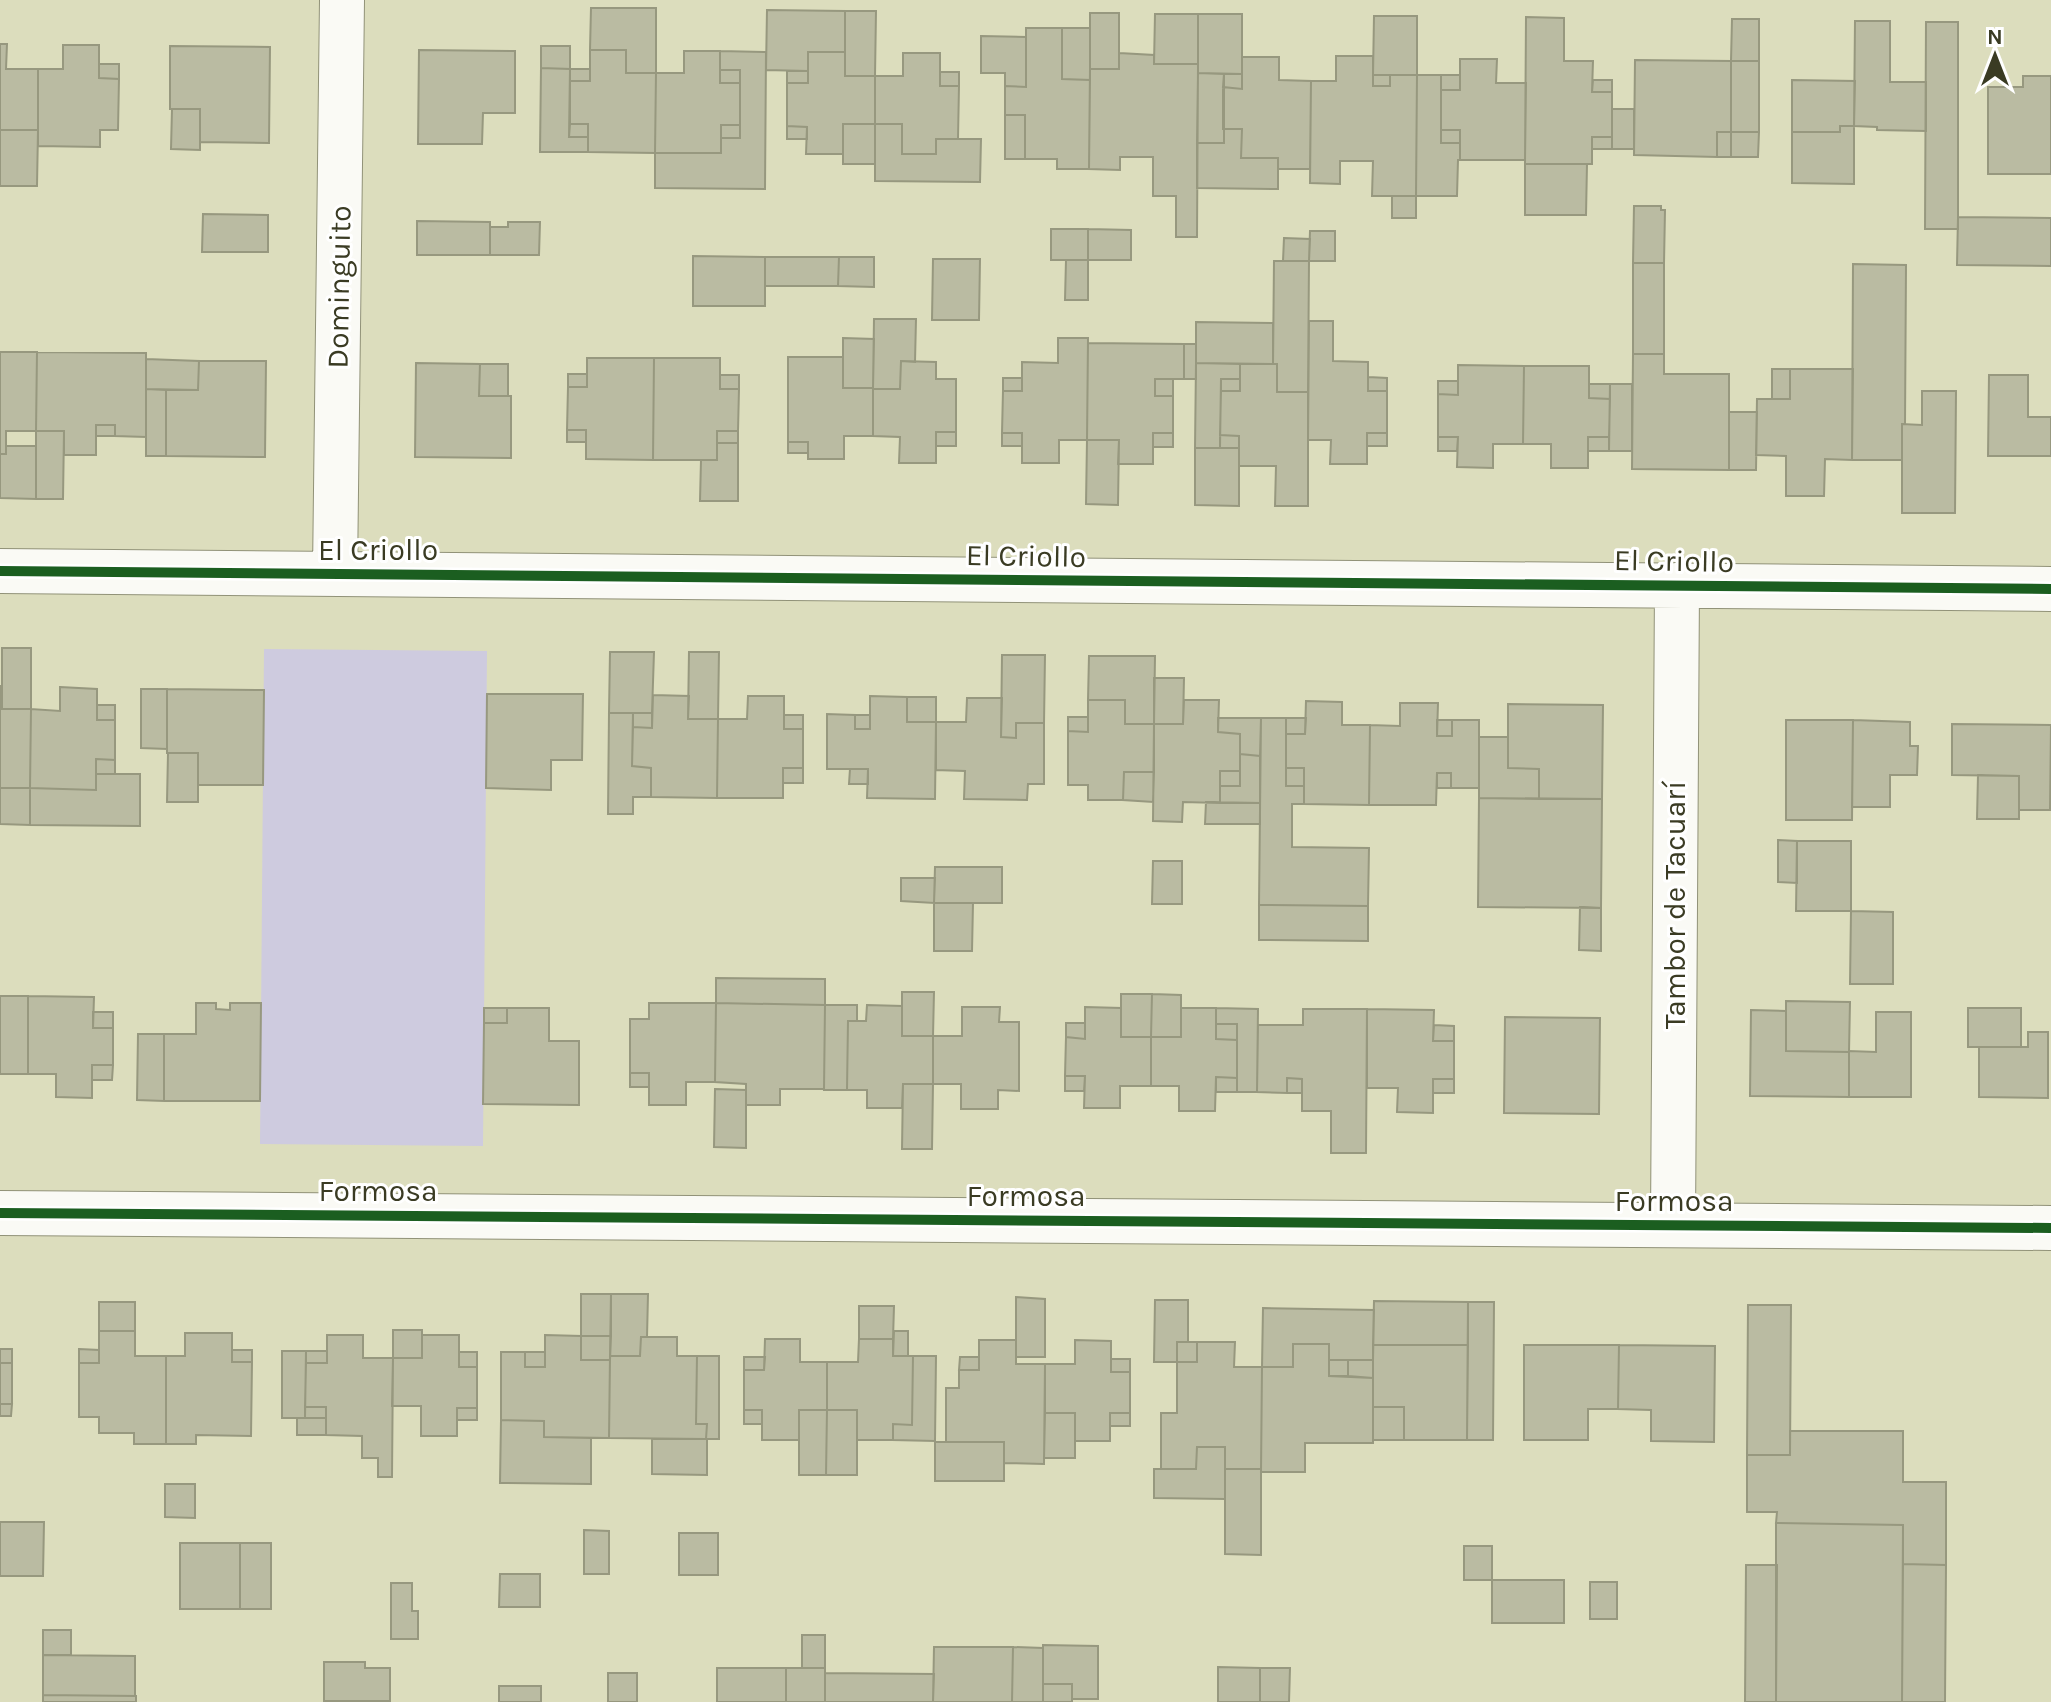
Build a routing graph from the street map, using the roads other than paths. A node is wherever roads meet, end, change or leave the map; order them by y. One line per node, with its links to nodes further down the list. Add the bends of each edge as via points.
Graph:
1 (342, 0): 3 (street, Dominguito)
2 (0, 571): 3 (street, El Criollo)
3 (335, 573): 4 (street, El Criollo)
4 (1677, 585): 5 (street, El Criollo); 7 (street, Tambor de Tacuarí)
5 (2051, 589)
6 (0, 1213): 7 (street, Formosa)
7 (1673, 1225): 8 (street, Formosa)
8 (2051, 1228)

